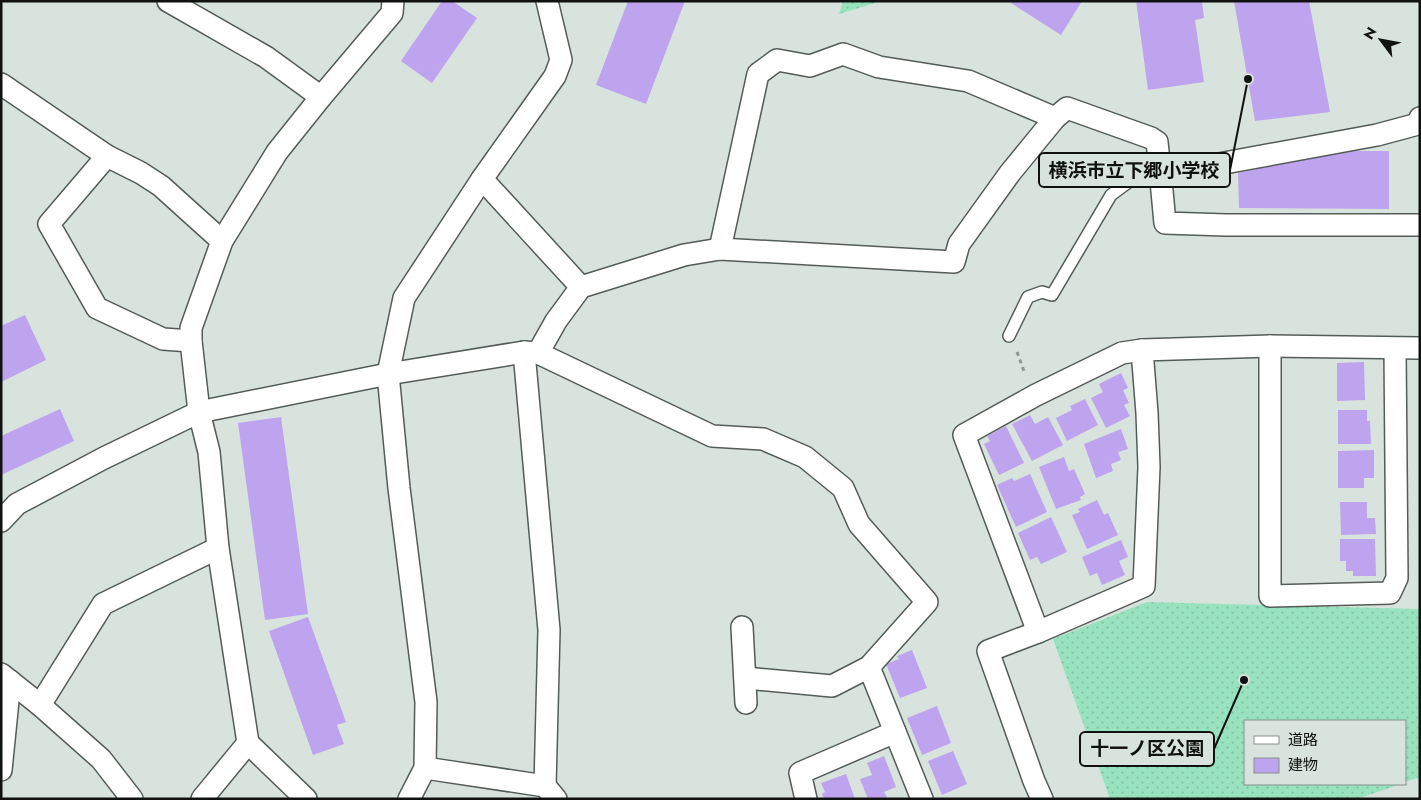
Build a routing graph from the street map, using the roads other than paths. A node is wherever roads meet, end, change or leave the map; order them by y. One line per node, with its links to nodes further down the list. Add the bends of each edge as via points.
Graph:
1 (168, 1): 5 (street, via 266,56)
2 (394, 1): 5 (street, via 392,13)
3 (546, 1): 10 (street, via 561,60 555,76)
4 (1, 84): 8 (street)
5 (321, 97): 12 (street, via 277,152)
6 (1055, 118): 9 (street, via 1067,108 1152,138 1158,142); 13 (street, via 959,244 954,262); 13 (street, via 968,81 879,67 844,54 810,66 777,60 758,74)
7 (1420, 118): 9 (street, via 1418,124 1377,135 1197,168)
8 (107, 156): 12 (street, via 162,186); 16 (street, via 50,224 97,308 163,340)
9 (1160, 170): 11 (street, via 1165,223 1226,226); 15 (lane, via 1142,172 1111,195 1052,295 1042,292 1028,297)
10 (482, 179): 14 (street); 22 (street, via 404,298)
11 (1420, 225)
12 (222, 241): 16 (street, via 191,328)
13 (720, 249): 14 (street, via 684,254)
14 (581, 287): 21 (street)
15 (1009, 336)
16 (191, 341): 23 (street)
17 (1270, 346): 19 (street); 19 (street, via 1270,596 1390,593 1397,578); 20 (street)
18 (1420, 348): 19 (street)
19 (1395, 349)
20 (1142, 350): 27 (street, via 1149,466 1144,586); 27 (street, via 1122,353 1036,394 964,435)
21 (531, 353): 22 (street); 28 (street, via 712,436 763,439 805,457 843,488 859,524 927,602); 37 (street, via 549,630)
22 (388, 374): 23 (street); 35 (street, via 426,702)
23 (200, 412): 24 (street, via 16,504); 25 (street, via 209,452)
24 (1, 521)
25 (218, 548): 32 (street, via 103,604); 34 (street)
26 (742, 627): 30 (street)
27 (1038, 632): 44 (street, via 988,651)
28 (869, 667): 30 (street, via 832,686); 33 (street)
29 (6, 678): 32 (street); 36 (street)
30 (745, 678): 31 (street)
31 (746, 703)
32 (40, 705): 38 (street, via 101,759)
33 (894, 732): 42 (street, via 800,773); 43 (street)
34 (248, 743): 39 (street); 40 (street)
35 (425, 768): 37 (street); 41 (street)
36 (1, 770)
37 (551, 792)
38 (132, 799)
39 (202, 799)
40 (306, 799)
41 (409, 799)
42 (806, 799)
43 (922, 799)
44 (1042, 799)

